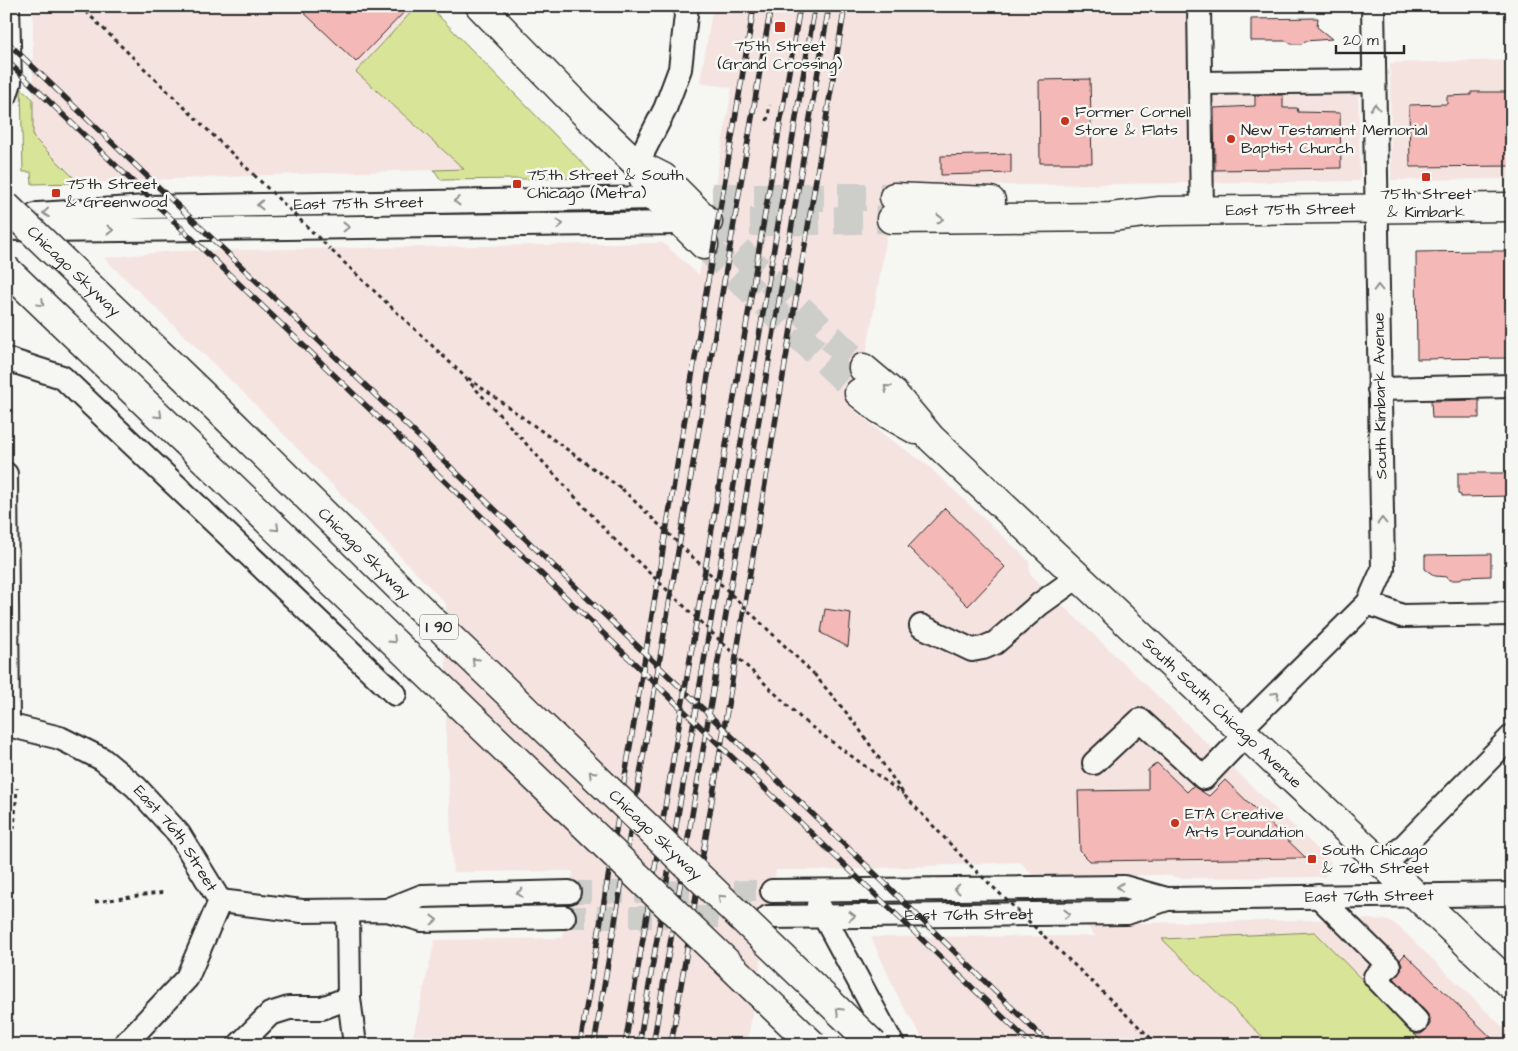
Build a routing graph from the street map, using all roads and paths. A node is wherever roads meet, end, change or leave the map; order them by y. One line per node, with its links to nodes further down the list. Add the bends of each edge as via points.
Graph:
1 (8, 6): 9 (street, via 10,82)
2 (80, 6): 23 (path, bridge)
3 (480, 6): 12 (main road)
4 (687, 6): 12 (street, via 680,69)
5 (1199, 6): 8 (street)
6 (1373, 6): 7 (street, South Kimbark Avenue)
7 (1374, 81): 8 (street); 17 (street, South Kimbark Avenue, one-way to 7)
8 (1200, 83): 18 (street)
9 (6, 95)
10 (770, 105): 11 (path)
11 (768, 121)
12 (637, 164): 13 (main road, via 649,190); 19 (main road, via 663,177)
13 (657, 198): 19 (main road); 20 (street, East 75th Street, one-way to 20, via 147,207 38,214)
14 (6, 206): 64 (main road, Chicago Skyway / I 90, one-way to 14, bridge)
15 (1512, 207): 17 (main road, East 75th Street)
16 (893, 208): 18 (main road, East 75th Street, via 1111,217)
17 (1376, 209): 18 (main road, East 75th Street); 26 (street, South Kimbark Avenue, one-way to 17)
18 (1202, 210)
19 (698, 217): 20 (street, East 75th Street, one-way to 19, via 42,231)
20 (6, 227)
21 (6, 269): 63 (main road, I 90, one-way to 63, bridge)
22 (6, 359): 33 (street, via 62,377)
23 (461, 373): 39 (path, bridge, via 613,538 805,722); 39 (path, bridge, via 622,489 814,674 855,723)
24 (861, 380): 28 (main road, South South Chicago Avenue, via 879,409 931,438)
25 (1512, 386): 26 (street)
26 (1380, 389): 29 (street, South Kimbark Avenue, one-way to 26, via 1383,569)
27 (6, 474): 31 (street)
28 (1079, 576): 32 (street, via 995,643 983,648 972,650); 35 (main road, South South Chicago Avenue)
29 (1368, 603): 30 (street, via 1402,616); 35 (street, South Kimbark Avenue, one-way to 29)
30 (1512, 614)
31 (7, 623): 34 (street)
32 (921, 626)
33 (395, 694)
34 (7, 725): 50 (street, East 76th Street, via 60,738 102,759 136,786 180,834)
35 (1244, 732): 37 (street, South Kimbark Avenue, via 1204,778 1140,720); 41 (main road, South South Chicago Avenue)
36 (1512, 736): 41 (street)
37 (1094, 763)
38 (17, 788): 40 (path)
39 (905, 796): 66 (path, bridge, via 970,865)
40 (14, 829)
41 (1385, 865): 47 (main road, South South Chicago Avenue)
42 (810, 890): 43 (street, East 76th Street); 49 (street, East 76th Street, one-way to 42, via 1124,887); 54 (street)
43 (772, 891)
44 (166, 892): 51 (path)
45 (569, 892): 52 (street, East 76th Street, one-way to 52, via 422,896)
46 (1512, 894): 47 (street, East 76th Street)
47 (1417, 895): 48 (street, East 76th Street); 57 (main road, South South Chicago Avenue)
48 (1318, 896): 49 (street, East 76th Street); 59 (street, via 1389,966 1375,977)
49 (1167, 899): 54 (street, East 76th Street, one-way to 49, via 1127,913)
50 (220, 901): 53 (street, East 76th Street, via 302,911); 60 (street, via 187,978)
51 (95, 902)
52 (387, 910): 53 (street, East 76th Street); 55 (street, East 76th Street, one-way to 55, via 422,920)
53 (348, 911): 58 (street)
54 (824, 916): 56 (street, East 76th Street); 65 (street)
55 (564, 917)
56 (768, 917)
57 (1512, 986)
58 (349, 998): 61 (street, via 322,1008 289,1008 270,1014); 62 (street)
59 (1416, 1021)
60 (124, 1045)
61 (239, 1045)
62 (355, 1045)
63 (813, 1045)
64 (874, 1045)
65 (893, 1045)
66 (1158, 1045)

